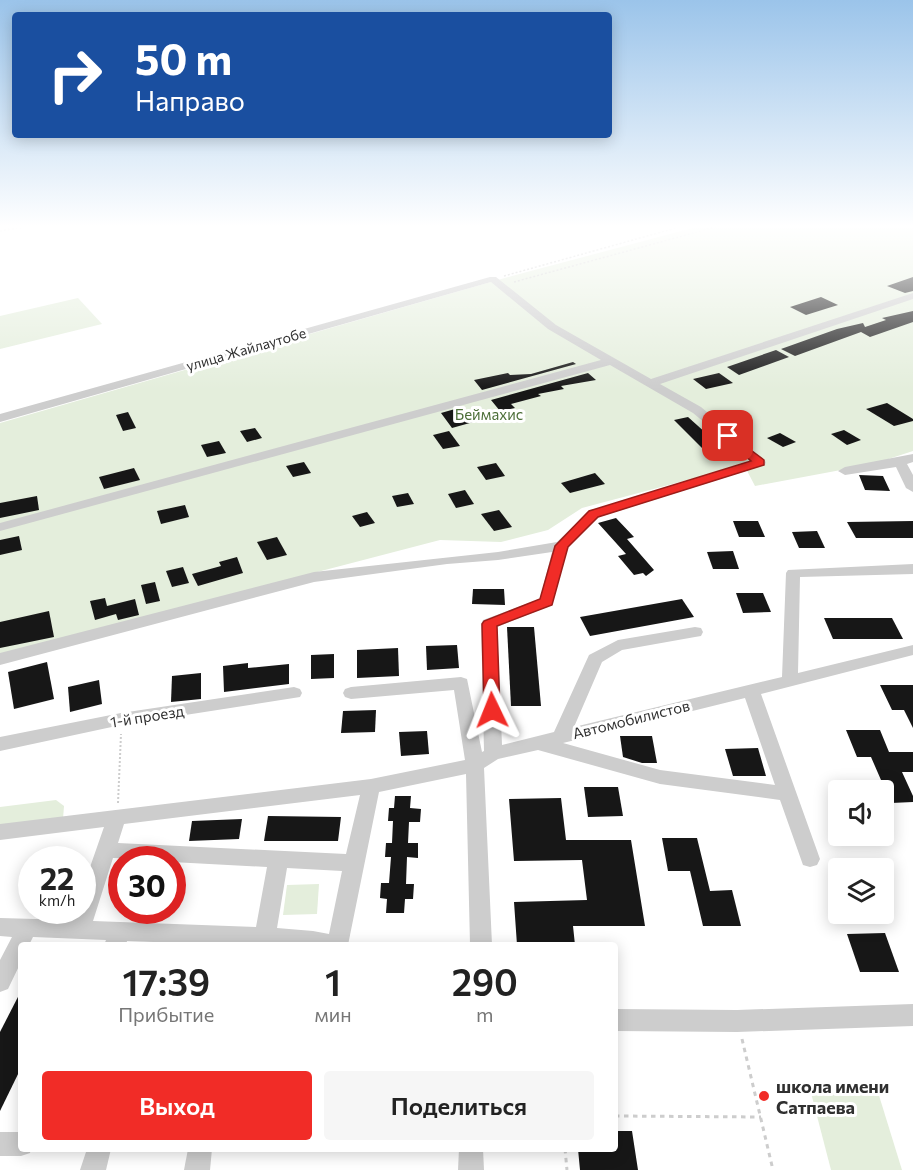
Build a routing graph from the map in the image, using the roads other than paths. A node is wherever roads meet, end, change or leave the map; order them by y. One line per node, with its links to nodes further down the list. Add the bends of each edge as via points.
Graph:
1 (913, 296): 3 (street)
2 (610, 361): 3 (street); 4 (street, улица Жайлаутобе, via 552,327 496,282); 8 (street)
3 (651, 383): 9 (street, via 697,410 760,462 594,514)
4 (0, 418)
5 (907, 460): 6 (street); 7 (street)
6 (845, 471)
7 (913, 488)
8 (0, 527)
9 (561, 546): 13 (street, via 314,577); 21 (street, via 547,602 489,624)
10 (913, 569): 14 (street, via 793,573)
11 (694, 632): 18 (street, via 618,645 595,659)
12 (913, 650): 14 (street, Автомобилистов)
13 (0, 659)
14 (790, 680): 15 (street, Автомобилистов)
15 (751, 690): 18 (street, Автомобилистов); 24 (street)
16 (294, 693): 20 (street, 1-й проезд, via 121,719)
17 (351, 693): 22 (street, via 461,683)
18 (561, 736): 19 (street, Автомобилистов)
19 (537, 742): 21 (street, Автомобилистов); 24 (street, via 660,777)
20 (0, 744)
21 (494, 753): 22 (street, Автомобилистов)
22 (475, 765): 23 (street); 40 (street)
23 (371, 786): 25 (street); 30 (street)
24 (787, 794): 28 (street)
25 (117, 818): 26 (street); 27 (street)
26 (0, 832)
27 (106, 850): 29 (street); 33 (street)
28 (810, 859)
29 (278, 860): 30 (street); 34 (street)
30 (354, 863): 39 (street)
31 (0, 927): 32 (street)
32 (27, 928): 33 (street); 37 (street)
33 (79, 930): 35 (street)
34 (265, 937): 36 (street); 38 (street)
35 (117, 938): 36 (street)
36 (224, 940)
37 (20, 942)
38 (323, 942)
39 (337, 942)
40 (481, 942)
41 (18, 946): 42 (street)
42 (0, 982)
43 (913, 1015): 44 (street, via 737,1021)
44 (618, 1020)
45 (0, 1144): 46 (street)
46 (18, 1144)
47 (98, 1152): 50 (street)
48 (199, 1152): 51 (street)
49 (471, 1152): 52 (street)
50 (93, 1170)
51 (196, 1170)
52 (471, 1170)

